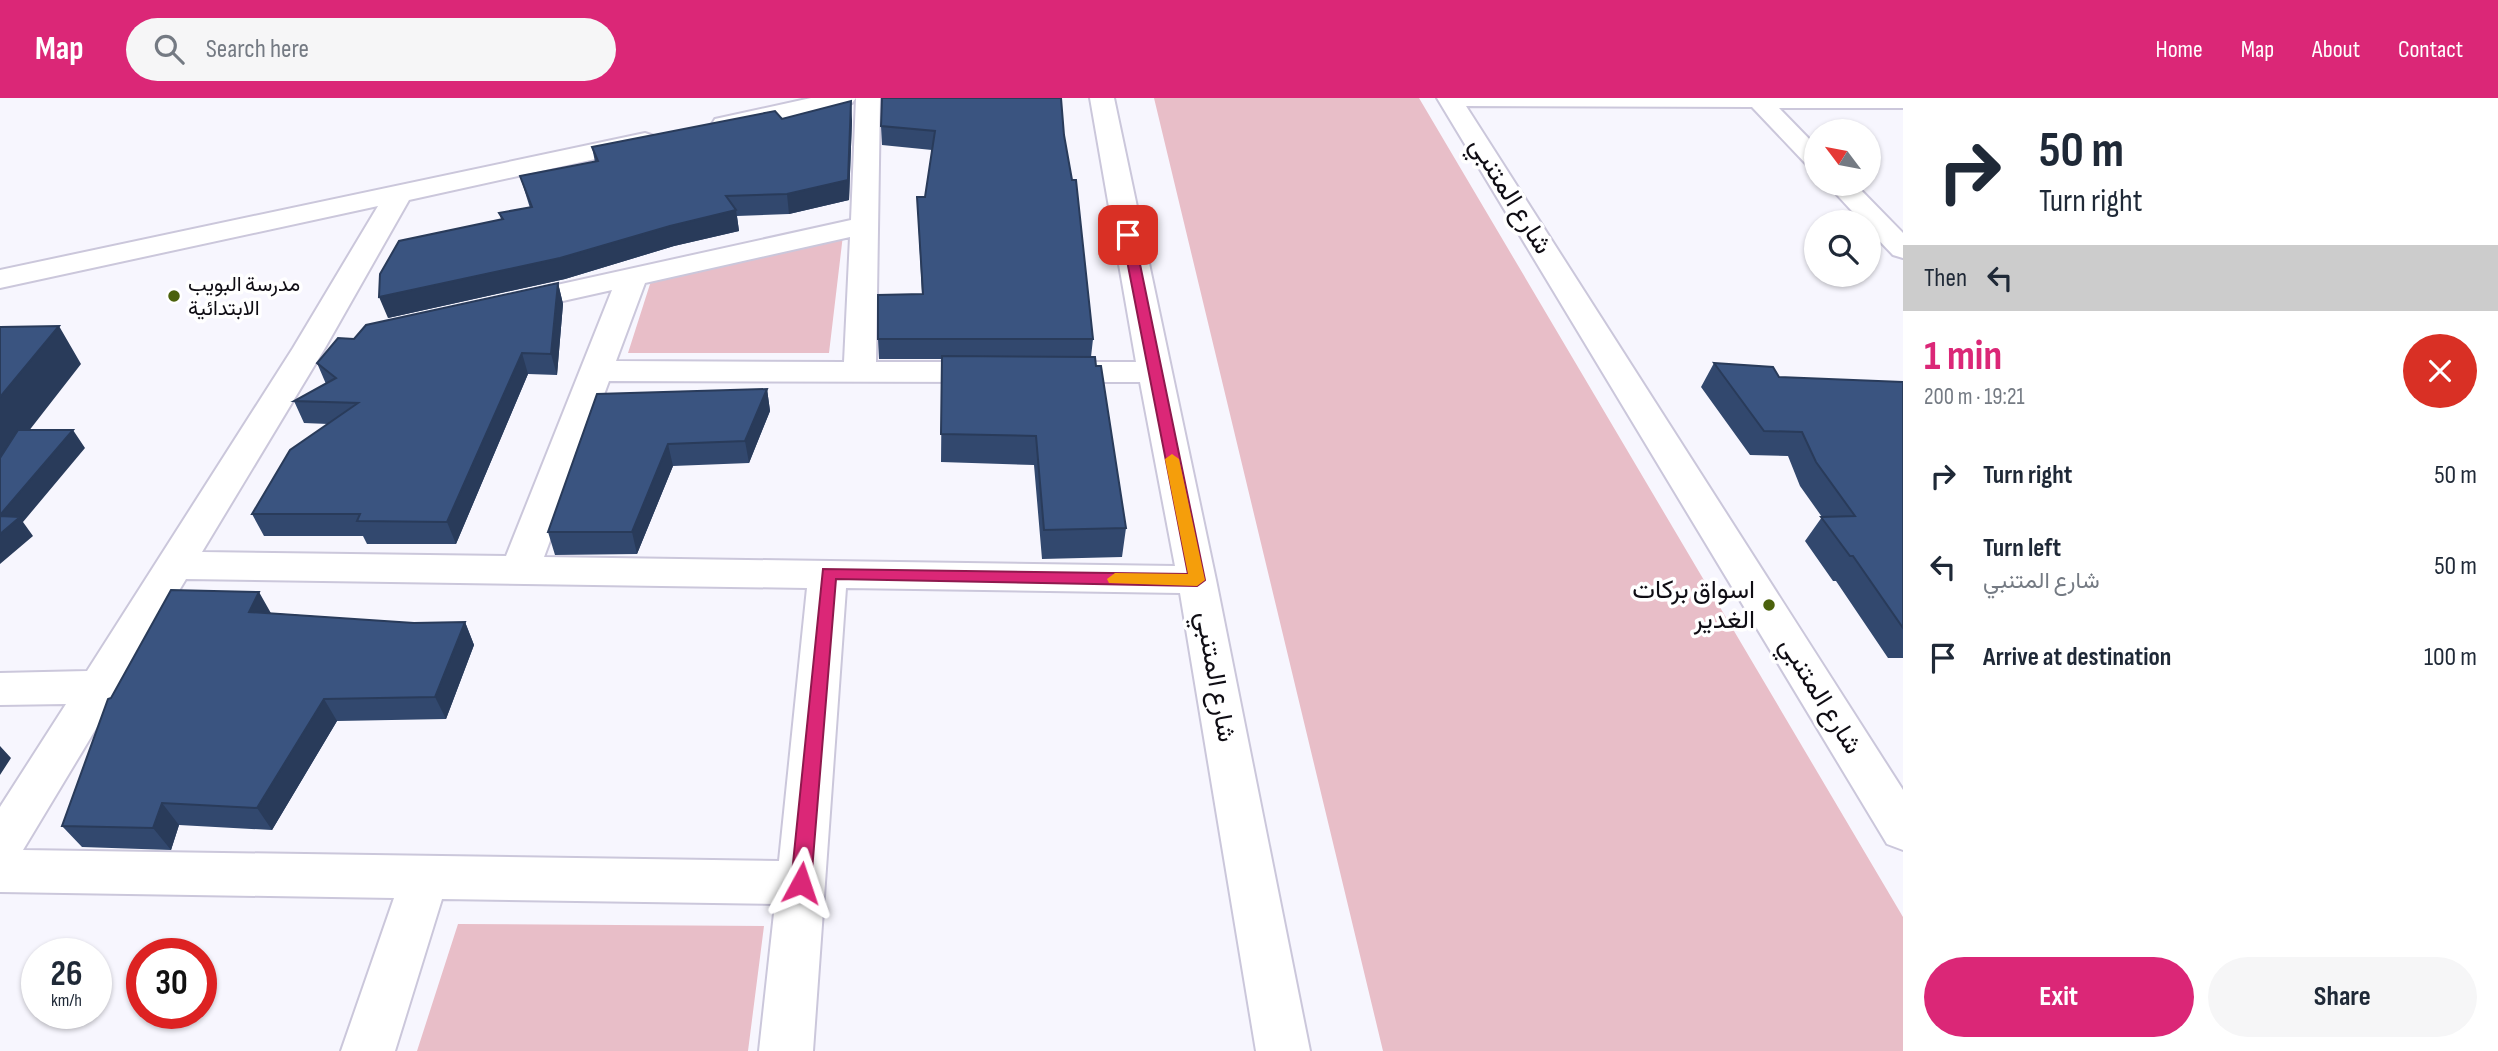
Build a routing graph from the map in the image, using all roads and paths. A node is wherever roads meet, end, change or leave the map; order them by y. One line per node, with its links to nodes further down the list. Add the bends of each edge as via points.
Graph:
1 (844, 98): 7 (street)
2 (868, 98): 12 (street)
3 (1102, 98): 21 (street, شارع المتنبي)
4 (1449, 99): 6 (street); 28 (street, شارع المتنبي)
5 (1903, 101): 6 (street)
6 (1760, 102): 9 (street)
7 (696, 130)
8 (669, 136): 10 (street)
9 (1804, 148)
10 (399, 193): 15 (street); 18 (street)
11 (1852, 196): 13 (street)
12 (866, 225): 14 (street); 20 (street)
13 (1903, 249)
14 (632, 277): 16 (street); 19 (street)
15 (0, 279)
16 (484, 310)
17 (349, 339): 18 (street)
18 (309, 348): 22 (street)
19 (597, 371): 20 (street); 23 (street)
20 (860, 371): 21 (street)
21 (1154, 372): 25 (street, شارع المتنبي)
22 (177, 565): 23 (street); 26 (street)
23 (521, 568): 24 (street)
24 (828, 573): 25 (street); 32 (street)
25 (1197, 580): 35 (street, شارع المتنبي)
26 (100, 687): 27 (street); 29 (street)
27 (0, 689)
28 (1903, 830)
29 (0, 847)
30 (0, 871): 31 (street)
31 (425, 877): 32 (street); 33 (street)
32 (801, 883): 34 (street)
33 (368, 1051)
34 (786, 1051)
35 (1283, 1051)

